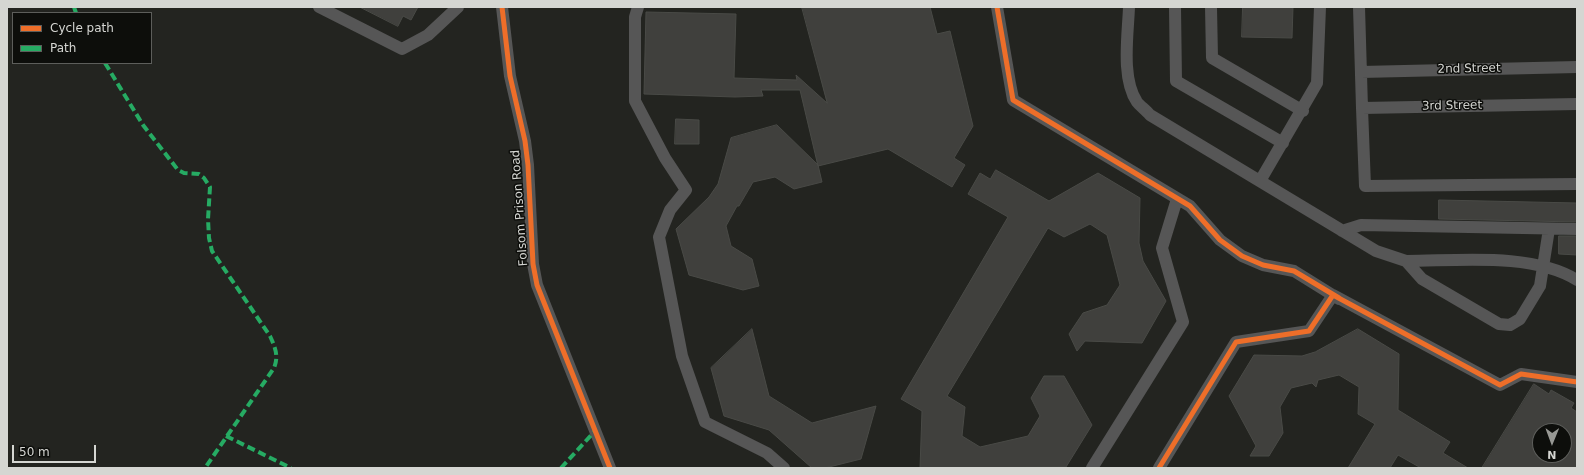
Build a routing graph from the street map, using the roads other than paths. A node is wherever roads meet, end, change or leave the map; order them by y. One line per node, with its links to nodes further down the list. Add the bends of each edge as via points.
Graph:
1 (319, 7): 2 (street, via 402,49 428,35)
2 (458, 7)
3 (502, 7): 28 (street, Folsom Prison Road, via 510,76 528,159 533,264 538,285)
4 (638, 7): 29 (street, via 635,17 635,101 665,158 686,190 670,210 659,237 682,356 705,422 767,453)
5 (997, 7): 19 (street, via 1014,100)
6 (1129, 7): 17 (street, via 1128,72 1130,88 1137,102 1150,114)
7 (1175, 7): 16 (street, via 1176,81)
8 (1211, 7): 15 (street, via 1212,58)
9 (1320, 7): 15 (street, via 1317,83)
10 (1359, 7): 12 (street)
11 (1577, 67): 12 (street, 2nd Street)
12 (1361, 72): 14 (street)
13 (1577, 104): 14 (street, 3rd Street)
14 (1362, 108): 18 (street, via 1365,186)
15 (1303, 111): 16 (street)
16 (1284, 143): 17 (street)
17 (1260, 181): 22 (street)
18 (1577, 184)
19 (1177, 198): 26 (street, via 1190,206 1220,240 1242,256 1263,265 1294,271); 30 (street, via 1162,248 1183,322)
20 (1549, 229): 21 (street); 22 (street, via 1361,225); 24 (street)
21 (1577, 229)
22 (1342, 231): 23 (street, via 1376,251)
23 (1406, 261): 24 (street, via 1517,261); 24 (street, via 1422,279 1499,324 1510,325 1520,319 1540,286)
24 (1544, 266): 25 (street)
25 (1577, 280)
26 (1340, 299): 27 (street, via 1500,385 1521,374); 31 (street, via 1333,295 1309,331 1236,342)
27 (1577, 382)
28 (610, 468)
29 (784, 468)
30 (1092, 468)
31 (1159, 468)

